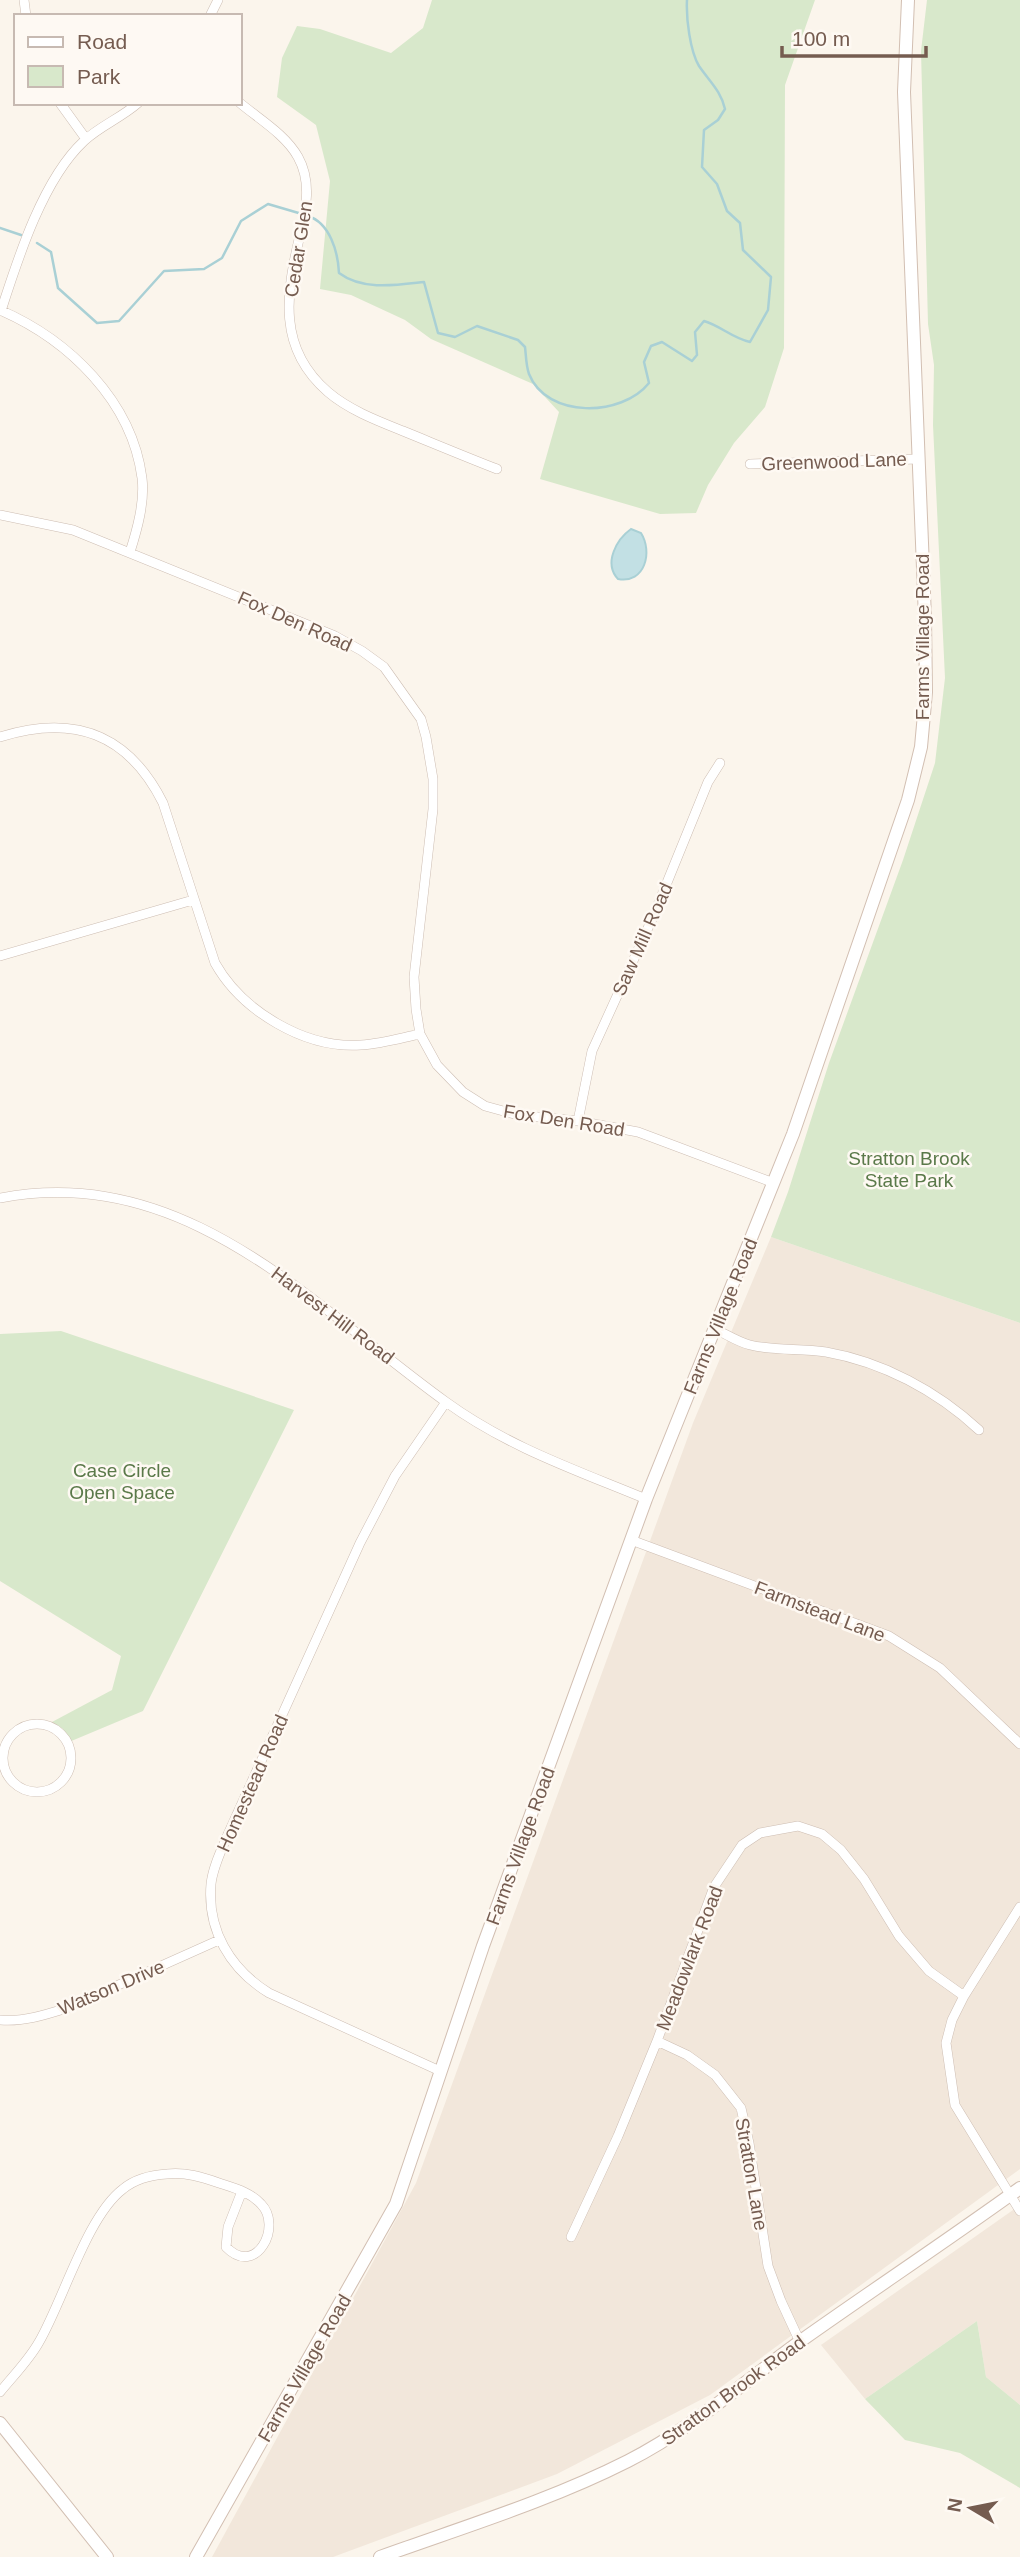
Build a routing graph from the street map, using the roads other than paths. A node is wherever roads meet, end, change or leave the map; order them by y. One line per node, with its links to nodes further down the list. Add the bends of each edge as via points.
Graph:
1 (908, 0): 7 (main road, Farms Village Road, via 904,92)
2 (62, 105): 5 (street)
3 (135, 105): 5 (street)
4 (242, 105): 9 (street, Cedar Glen, via 298,158 307,188 288,303 296,352 312,376 329,394 369,417)
5 (86, 139): 6 (street, via 59,170 46,195)
6 (1, 311): 11 (street, via 43,331 91,373 117,407 143,480)
7 (918, 459): 8 (street, Greenwood Lane); 18 (main road, Farms Village Road, via 926,618 921,747 908,800)
8 (750, 464)
9 (497, 469)
10 (0, 515): 11 (street, Fox Den Road, via 73,530)
11 (130, 552): 16 (street, Fox Den Road, via 306,623 362,651 384,667 421,719 433,779 433,809 414,977)
12 (0, 737): 14 (street, via 36,728 68,727 119,747 151,779 163,803)
13 (720, 763): 17 (street, Saw Mill Road, via 592,1051)
14 (193, 900): 15 (street); 16 (street, via 225,981 285,1028 312,1038 360,1045)
15 (0, 956)
16 (421, 1034): 17 (street, Fox Den Road, via 437,1065 485,1106 518,1115)
17 (578, 1121): 18 (street, Fox Den Road, via 638,1132)
18 (774, 1183): 20 (main road, Farms Village Road)
19 (0, 1198): 21 (street, Harvest Hill Road, via 23,1193 99,1196 144,1204 199,1225 289,1280)
20 (715, 1329): 22 (street, via 748,1345 825,1352 873,1365 916,1384); 23 (main road, Farms Village Road)
21 (446, 1402): 23 (street, Harvest Hill Road, via 517,1446); 28 (street, Homestead Road, via 395,1476 360,1543 215,1865 212,1909)
22 (979, 1430)
23 (646, 1499): 24 (main road, Farms Village Road)
24 (631, 1540): 26 (street, Farmstead Lane, via 889,1636 940,1668); 32 (main road, Farms Village Road)
25 (4, 1736): 25 (street, via 3,1761 13,1782 33,1792 55,1787 64,1779 71,1757 69,1746 55,1729 35,1724)
26 (1020, 1744)
27 (1020, 1906): 29 (street)
28 (219, 1940): 30 (street, Watson Drive, via 67,2008 44,2016); 32 (street, Homestead Road, via 246,1977 269,1993)
29 (964, 1996): 31 (street, Meadowlark Road, via 929,1971 898,1936 841,1850 822,1833 798,1826 760,1833 742,1845 714,1886); 34 (street, via 946,2043 955,2105)
30 (0, 2020)
31 (657, 2041): 36 (street, Meadowlark Road); 37 (street, Stratton Lane, via 715,2075 741,2108 768,2266)
32 (440, 2071): 41 (main road, Farms Village Road, via 397,2204)
33 (242, 2191): 33 (street, via 268,2214 266,2241 260,2252 251,2256 239,2256 226,2247 228,2227); 38 (street, via 183,2173 141,2179 124,2188 98,2217 39,2343)
34 (1015, 2192): 35 (street); 37 (main road, Stratton Brook Road)
35 (1020, 2211)
36 (571, 2237)
37 (800, 2342): 42 (main road, Stratton Brook Road, via 683,2429 627,2461 564,2490)
38 (0, 2392)
39 (0, 2423): 40 (main road)
40 (107, 2557)
41 (197, 2557)
42 (380, 2557)

